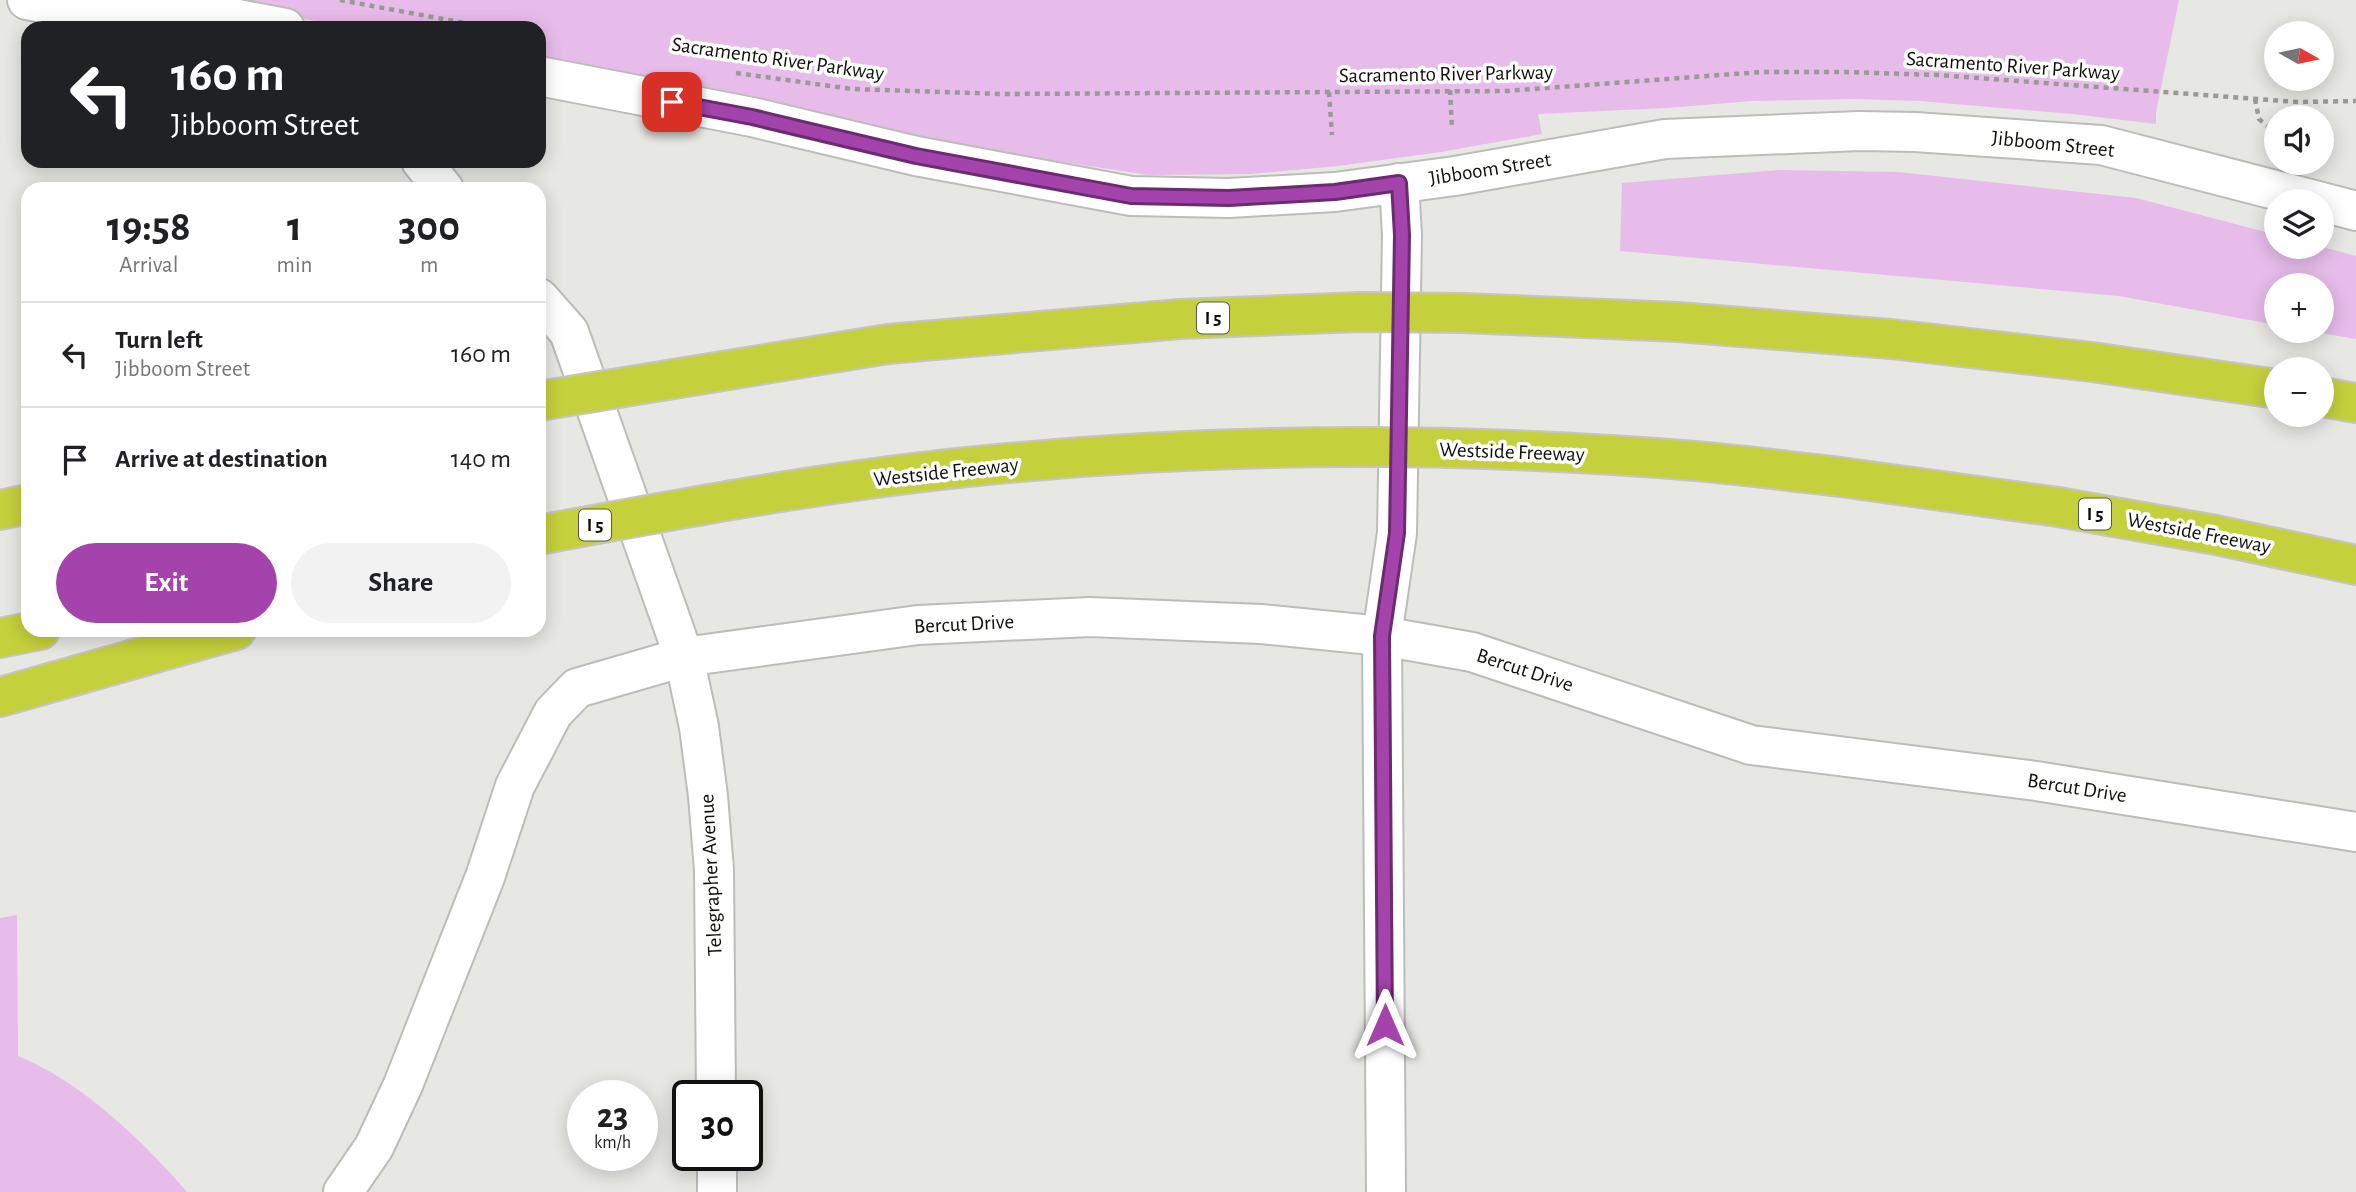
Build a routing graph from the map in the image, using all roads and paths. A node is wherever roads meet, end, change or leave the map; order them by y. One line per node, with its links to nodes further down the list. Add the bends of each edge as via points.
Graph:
1 (27, 0): 4 (street)
2 (138, 0): 5 (street)
3 (340, 0): 6 (path)
4 (136, 21)
5 (248, 21)
6 (454, 21)
7 (729, 72): 10 (path, Sacramento River Parkway, via 852,89 1002,94)
8 (546, 77): 18 (street, Jibboom Street, via 752,117 916,156 1131,196 1229,198)
9 (1450, 90): 10 (path, Sacramento River Parkway); 11 (path, Sacramento River Parkway, via 1506,91 1761,72 1845,72); 14 (path)
10 (1329, 92): 15 (path)
11 (2255, 99): 12 (path, Sacramento River Parkway); 13 (path)
12 (2356, 101)
13 (2264, 123)
14 (1452, 129)
15 (1332, 135)
16 (427, 168): 17 (street)
17 (438, 182)
18 (1399, 183): 19 (street, Jibboom Street, via 1665,139 1873,131 2101,145); 34 (street, via 1397,533)
19 (2270, 189)
20 (2334, 206): 21 (street, Jibboom Street)
21 (2356, 211)
22 (546, 306): 37 (street, Telegrapher Avenue, via 569,332)
23 (2264, 387): 25 (highway, I 5, bridge, via 1891,339 1678,322 1362,312 1180,319 888,344)
24 (2334, 399): 26 (highway)
25 (546, 400)
26 (2356, 403)
27 (21, 506): 28 (highway)
28 (0, 510)
29 (652, 514): 30 (highway, Westside Freeway / I 5, bridge); 31 (highway, bridge); 32 (highway, Westside Freeway / I 5, bridge, via 960,468 1145,453 1289,448 1498,450 1696,461 1833,477 2059,508)
30 (546, 535)
31 (546, 544)
32 (2356, 565)
33 (21, 634): 36 (highway)
34 (1382, 636): 37 (street, Bercut Drive, via 1261,624 1090,617 918,625); 39 (street, Bercut Drive, via 1472,652 1751,745 2036,780); 44 (street)
35 (211, 637): 38 (highway)
36 (0, 638)
37 (684, 657): 40 (street, Telegrapher Avenue, via 701,740 714,870); 42 (street, Bercut Drive, via 577,688 553,712 515,786 485,877 403,1085 374,1147)
38 (0, 697)
39 (2356, 832)
40 (716, 1080)
41 (716, 1171): 43 (street)
42 (343, 1192)
43 (717, 1192)
44 (1386, 1192)

